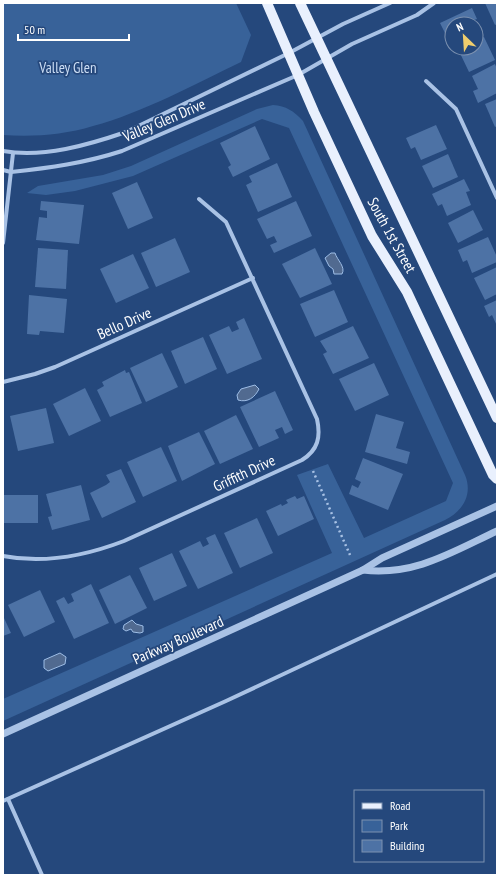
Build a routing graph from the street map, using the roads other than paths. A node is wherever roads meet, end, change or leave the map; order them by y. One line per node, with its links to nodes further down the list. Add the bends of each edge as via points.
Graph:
1 (267, 3): 6 (main road, South 1st Street)
2 (300, 3): 5 (main road, South 1st Street)
3 (390, 3): 5 (street, Valley Glen Drive)
4 (434, 3): 7 (street, Valley Glen Drive, via 417,15 352,44)
5 (316, 39): 6 (street, Valley Glen Drive); 7 (main road, South 1st Street)
6 (289, 54): 8 (main road, South 1st Street); 11 (street, Valley Glen Drive, via 126,132 78,146)
7 (326, 60): 8 (street, Valley Glen Drive); 19 (main road, South 1st Street)
8 (298, 75): 13 (street, Valley Glen Drive, via 122,151 94,160); 20 (main road, South 1st Street, via 372,236 407,292 492,475)
9 (426, 81): 15 (street, via 456,109)
10 (3, 152): 11 (street, Valley Glen Drive)
11 (13, 153): 13 (street)
12 (3, 170): 13 (street, Valley Glen Drive)
13 (11, 172): 16 (street)
14 (199, 198): 17 (street, Griffith Drive, via 226,222)
15 (497, 198)
16 (3, 243)
17 (253, 278): 18 (street, Bello Drive, via 55,367); 23 (street, Griffith Drive, via 317,419 319,439 314,450 302,460 97,551 54,559)
18 (3, 382)
19 (497, 418)
20 (497, 479)
21 (497, 506): 24 (street, Parkway Boulevard, via 382,558)
22 (497, 531): 24 (street, Parkway Boulevard, via 408,569 380,572)
23 (3, 556)
24 (364, 570): 26 (street, Parkway Boulevard)
25 (497, 574): 27 (street, via 226,701)
26 (3, 734)
27 (8, 799): 28 (street); 29 (street)
28 (3, 801)
29 (42, 875)

